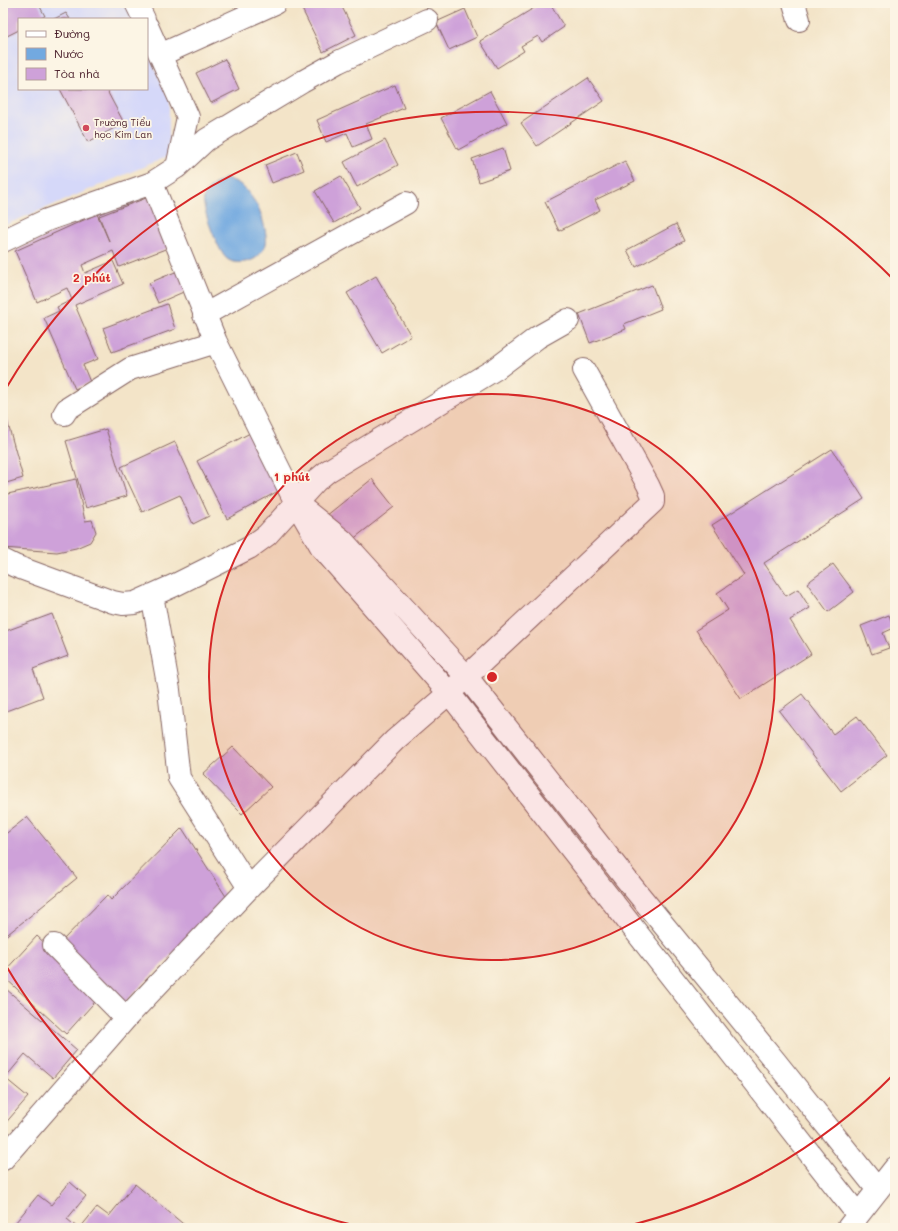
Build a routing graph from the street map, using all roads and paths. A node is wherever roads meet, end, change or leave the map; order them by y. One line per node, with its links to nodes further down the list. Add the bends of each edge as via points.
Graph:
1 (136, 3): 3 (street)
2 (275, 3): 6 (street)
3 (144, 18)
4 (427, 20): 7 (street, via 302,82 206,140)
5 (148, 28): 6 (street)
6 (160, 55): 7 (street, via 188,117)
7 (177, 167): 8 (street)
8 (152, 183): 10 (street, via 47,220); 11 (street)
9 (406, 203): 11 (street)
10 (3, 241)
11 (204, 315): 13 (street)
12 (568, 320): 16 (street, via 538,337 497,368 328,471)
13 (216, 342): 15 (street, via 130,369 67,409); 16 (street)
14 (584, 370): 19 (street, via 648,485 653,502)
15 (64, 414)
16 (296, 503): 18 (street, via 267,535 249,548); 19 (street, via 342,540); 20 (street, via 322,548)
17 (3, 560): 18 (street, via 113,602 135,603)
18 (152, 595): 21 (street, via 169,690 179,778)
19 (466, 676): 20 (street); 26 (street, via 626,880)
20 (448, 693): 21 (street, via 394,740); 27 (street)
21 (249, 888): 23 (street)
22 (54, 945): 23 (street)
23 (126, 1018): 24 (street)
24 (3, 1159)
25 (895, 1168): 26 (street)
26 (878, 1190): 27 (street)
27 (853, 1222)

